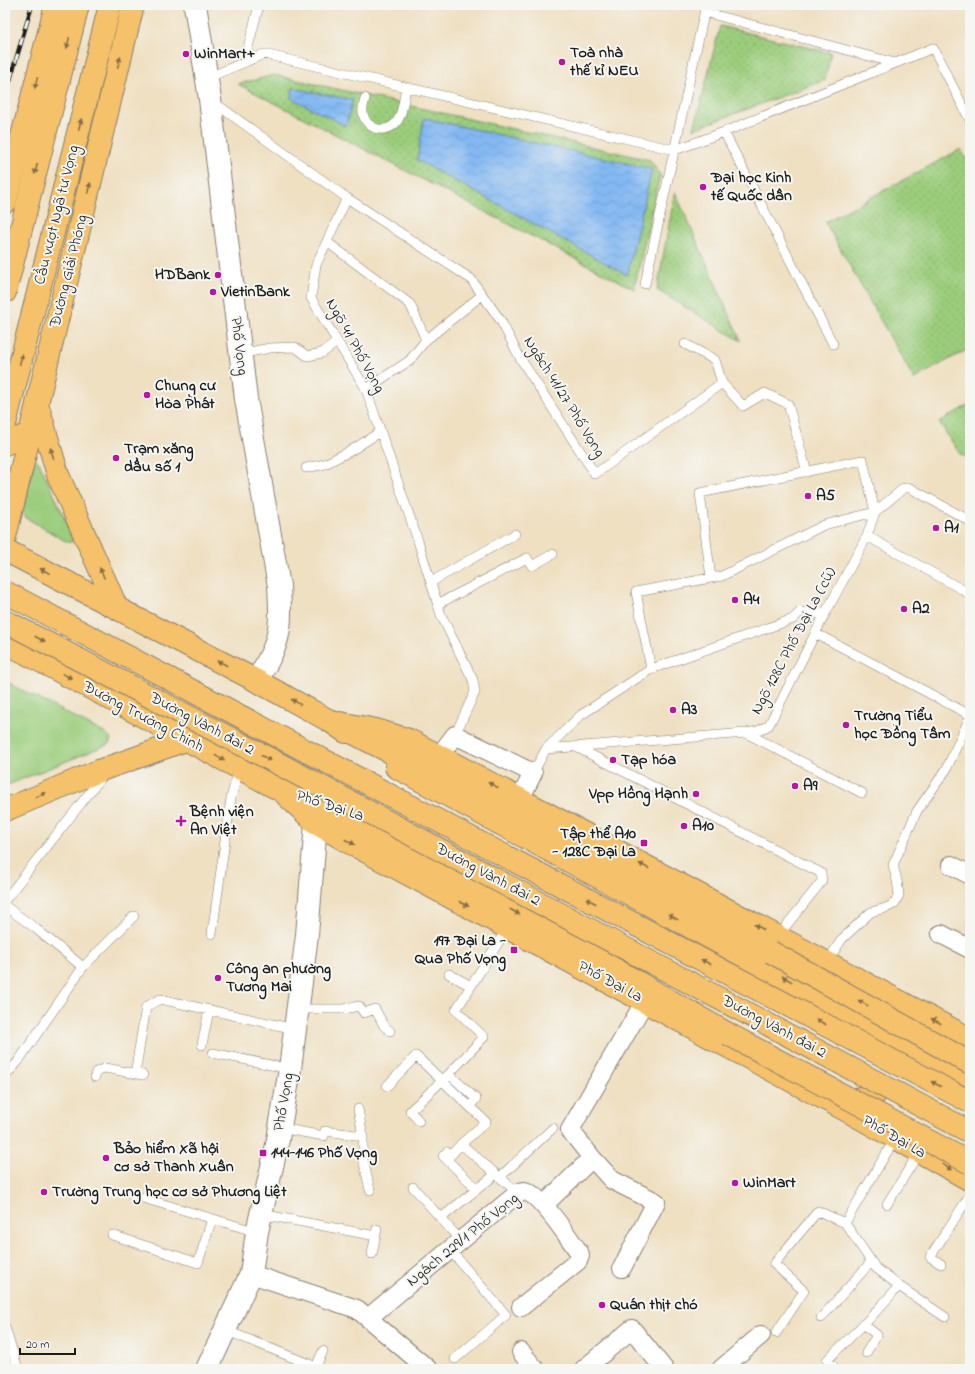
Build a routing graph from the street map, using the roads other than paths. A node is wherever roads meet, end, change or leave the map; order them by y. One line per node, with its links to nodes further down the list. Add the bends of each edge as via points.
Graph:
1 (56, 5): 16 (main road, one-way to 16)
2 (78, 5): 21 (main road, Cầu vượt Ngã tư Vọng, one-way to 21)
3 (110, 5): 31 (main road, Cầu vượt Ngã tư Vọng, one-way to 3)
4 (133, 5): 30 (main road, Đường Giải Phóng, one-way to 4)
5 (195, 5): 11 (street, Phố Vọng)
6 (259, 5): 8 (lane)
7 (705, 9): 9 (lane); 15 (lane)
8 (244, 63): 10 (lane, via 264,54); 11 (lane)
9 (895, 63): 13 (lane, via 933,48); 14 (lane)
10 (406, 87): 12 (lane, via 400,116 392,127 387,129 377,129 367,122 363,115); 15 (lane)
11 (208, 89): 17 (lane); 27 (street, Phố Vọng)
12 (365, 98)
13 (970, 120)
14 (724, 132): 15 (lane); 26 (lane)
15 (674, 150): 20 (lane)
16 (11, 157): 18 (main road)
17 (347, 198): 19 (lane, Ngõ 41 Phố Vọng); 22 (lane, Ngách 41/27 Phố Vọng, via 471,279)
18 (5, 202)
19 (327, 242): 23 (lane, via 410,304); 24 (lane, Ngõ 41 Phố Vọng, via 316,265 311,298)
20 (645, 284)
21 (5, 292)
22 (482, 295): 23 (lane); 28 (lane, Ngách 41/27 Phố Vọng, via 501,321 520,358 595,474)
23 (426, 340): 29 (lane, via 409,361)
24 (337, 342): 27 (lane, via 322,353 307,356 295,347 270,348); 29 (lane, Ngõ 41 Phố Vọng)
25 (685, 344): 28 (lane, via 716,360)
26 (832, 344)
27 (240, 354): 55 (street, Phố Vọng, via 281,613 275,644)
28 (722, 383): 36 (lane, via 743,406 765,393 788,404)
29 (366, 389): 32 (lane, Ngõ 41 Phố Vọng)
30 (37, 403): 33 (main road, Đường Giải Phóng); 49 (main road, one-way to 30, via 58,475)
31 (5, 424)
32 (380, 432): 35 (lane, via 325,464); 45 (lane, Ngõ 41 Phố Vọng)
33 (29, 434): 34 (main road); 41 (main road, Đường Giải Phóng)
34 (5, 444)
35 (306, 468)
36 (806, 472): 37 (lane, via 863,460); 44 (lane, via 700,493)
37 (875, 512): 38 (lane, via 904,488 910,488); 40 (lane, Ngõ 128C Phố Đại La (cũ)); 44 (lane, via 824,525 722,576)
38 (970, 521)
39 (515, 534): 45 (lane)
40 (867, 536): 47 (lane); 50 (lane, Ngõ 128C Phố Đại La (cũ))
41 (5, 537)
42 (5, 550): 49 (main road, one-way to 42)
43 (553, 554): 48 (lane, via 532,566 527,558)
44 (711, 578): 54 (lane, via 636,592)
45 (431, 582): 48 (lane, Ngõ 41 Phố Vọng)
46 (5, 592): 105 (main road, Đường Vành đai 2, one-way to 46, bridge)
47 (970, 594)
48 (438, 604): 59 (lane, Ngõ 41 Phố Vọng, via 475,687)
49 (118, 608): 55 (main road, one-way to 49)
50 (825, 614): 52 (lane, Ngõ 128C Phố Đại La (cũ)); 54 (lane, via 800,612 793,619)
51 (5, 621): 113 (main road, Đường Vành đai 2, one-way to 113, bridge)
52 (815, 633): 56 (lane); 58 (lane, Ngõ 128C Phố Đại La (cũ), via 769,725 758,731)
53 (5, 642): 60 (main road, Đường Trường Chinh, one-way to 60)
54 (651, 669): 62 (lane, via 581,715)
55 (257, 681): 57 (main road, one-way to 55)
56 (970, 716): 82 (lane, via 946,770 917,811 893,865 899,895 894,904 871,912 842,939)
57 (330, 721): 63 (main road, via 410,740); 80 (main road, via 558,839); 91 (main road, one-way to 57, via 398,768)
58 (746, 733): 61 (lane, Ngõ 128C Phố Đại La (cũ)); 68 (lane)
59 (455, 735): 63 (street); 66 (street)
60 (186, 740): 64 (main road); 65 (main road, Đường Trường Chinh, one-way to 65)
61 (576, 747): 62 (lane, Ngõ 128C Phố Đại La (cũ)); 80 (lane, via 821,873 822,881 786,926)
62 (546, 749): 66 (lane)
63 (439, 756): 69 (main road, one-way to 63)
64 (109, 767): 70 (main road, one-way to 64); 74 (lane)
65 (239, 769): 67 (main road, Đường Trường Chinh); 78 (lane, via 231,798)
66 (533, 772): 69 (street)
67 (282, 791): 71 (main road, Phố Đại La); 104 (main road, Phố Đại La, via 323,801 363,816 414,841 602,941); 120 (main road, one-way to 120, bridge, via 417,856 728,1034)
68 (862, 792)
69 (520, 799): 80 (main road, one-way to 69)
70 (5, 810)
71 (316, 823): 77 (main road, Phố Đại La, one-way to 77); 89 (street, Phố Vọng)
72 (951, 865): 73 (street)
73 (970, 875)
74 (5, 900)
75 (5, 906): 83 (lane)
76 (134, 916): 83 (lane)
77 (508, 927): 85 (lane); 87 (main road, Phố Đại La)
78 (212, 934)
79 (941, 934): 81 (street)
80 (776, 945): 82 (main road); 95 (main road, one-way to 80, bridge)
81 (970, 949)
82 (826, 964): 86 (main road)
83 (83, 967): 98 (lane, via 17,1063)
84 (450, 974): 85 (lane)
85 (471, 986): 97 (lane, via 456,1010 484,1037)
86 (888, 995): 91 (main road); 92 (main road, one-way to 86)
87 (645, 1001): 106 (main road, Phố Đại La); 119 (street, via 570,1130)
88 (209, 1010): 89 (lane); 93 (lane); 100 (lane, via 160,999 146,1008 139,1074 105,1068 96,1072)
89 (297, 1019): 90 (lane, via 359,1006 364,1013 375,1009 384,1026); 96 (street, Phố Vọng)
90 (390, 1031)
91 (891, 1036): 99 (main road)
92 (970, 1039)
93 (202, 1045)
94 (213, 1053): 96 (lane)
95 (970, 1063)
96 (290, 1069): 110 (street, Phố Vọng)
97 (449, 1074): 101 (lane); 107 (lane, via 476,1099)
98 (5, 1076)
99 (970, 1076)
100 (95, 1077)
101 (442, 1081): 102 (lane, via 416,1056); 107 (lane); 109 (lane, via 410,1111)
102 (387, 1086)
103 (970, 1089): 112 (main road)
104 (876, 1094): 106 (main road); 112 (main road, Phố Đại La)
105 (970, 1102)
106 (837, 1105): 115 (main road, Phố Đại La)
107 (469, 1106): 117 (lane, via 489,1119)
108 (358, 1109): 114 (lane)
109 (418, 1121)
110 (280, 1128): 114 (lane, via 324,1136 325,1131); 133 (street, Phố Vọng)
111 (553, 1128): 121 (lane)
112 (948, 1131): 116 (main road, Phố Đại La)
113 (970, 1132)
114 (363, 1136): 125 (lane, via 363,1159)
115 (896, 1137): 118 (main road, Phố Đại La); 134 (lane)
116 (970, 1142)
117 (461, 1144): 121 (lane); 124 (lane, via 451,1155 447,1152 443,1156)
118 (920, 1151): 122 (main road, Phố Đại La, one-way to 122); 129 (lane)
119 (592, 1158): 130 (street); 140 (street, via 612,1180 656,1202)
120 (970, 1163)
121 (498, 1175): 124 (lane); 126 (lane)
122 (970, 1180)
123 (413, 1187): 131 (lane)
124 (477, 1189): 131 (lane)
125 (370, 1190)
126 (518, 1193): 130 (street, Ngách 229/1 Phố Vọng, via 529,1193); 136 (street, Ngách 229/1 Phố Vọng)
127 (133, 1194): 132 (lane)
128 (970, 1195): 139 (lane, via 930,1257)
129 (887, 1204)
130 (544, 1205): 143 (street, Ngách 229/1 Phố Vọng, via 580,1256 578,1261)
131 (441, 1218): 136 (lane)
132 (212, 1219): 133 (lane); 135 (lane, via 198,1263)
133 (259, 1223): 137 (lane, via 377,1232); 141 (street, Phố Vọng)
134 (845, 1223): 138 (lane); 150 (lane, via 818,1211 774,1264 804,1291)
135 (112, 1235)
136 (456, 1245): 145 (street, Ngách 229/1 Phố Vọng); 154 (lane, via 506,1315)
137 (372, 1254)
138 (871, 1262): 142 (lane); 146 (lane)
139 (941, 1264)
140 (622, 1268)
141 (251, 1274): 145 (street, via 357,1309); 149 (street, Phố Vọng)
142 (898, 1286): 144 (lane); 147 (lane)
143 (521, 1307)
144 (945, 1317)
145 (368, 1318): 159 (street)
146 (821, 1318)
147 (863, 1324): 153 (lane, via 877,1335); 155 (lane, via 827,1360)
148 (5, 1327): 157 (lane)
149 (225, 1330): 156 (lane); 158 (street, Phố Vọng)
150 (769, 1334): 163 (street)
151 (323, 1351): 156 (lane)
152 (521, 1352): 160 (street)
153 (866, 1353)
154 (455, 1359)
155 (830, 1367)
156 (315, 1368)
157 (18, 1369)
158 (207, 1369)
159 (428, 1369)
160 (535, 1369)
161 (584, 1369): 162 (street, via 632,1329)
162 (664, 1369)
163 (721, 1369)

